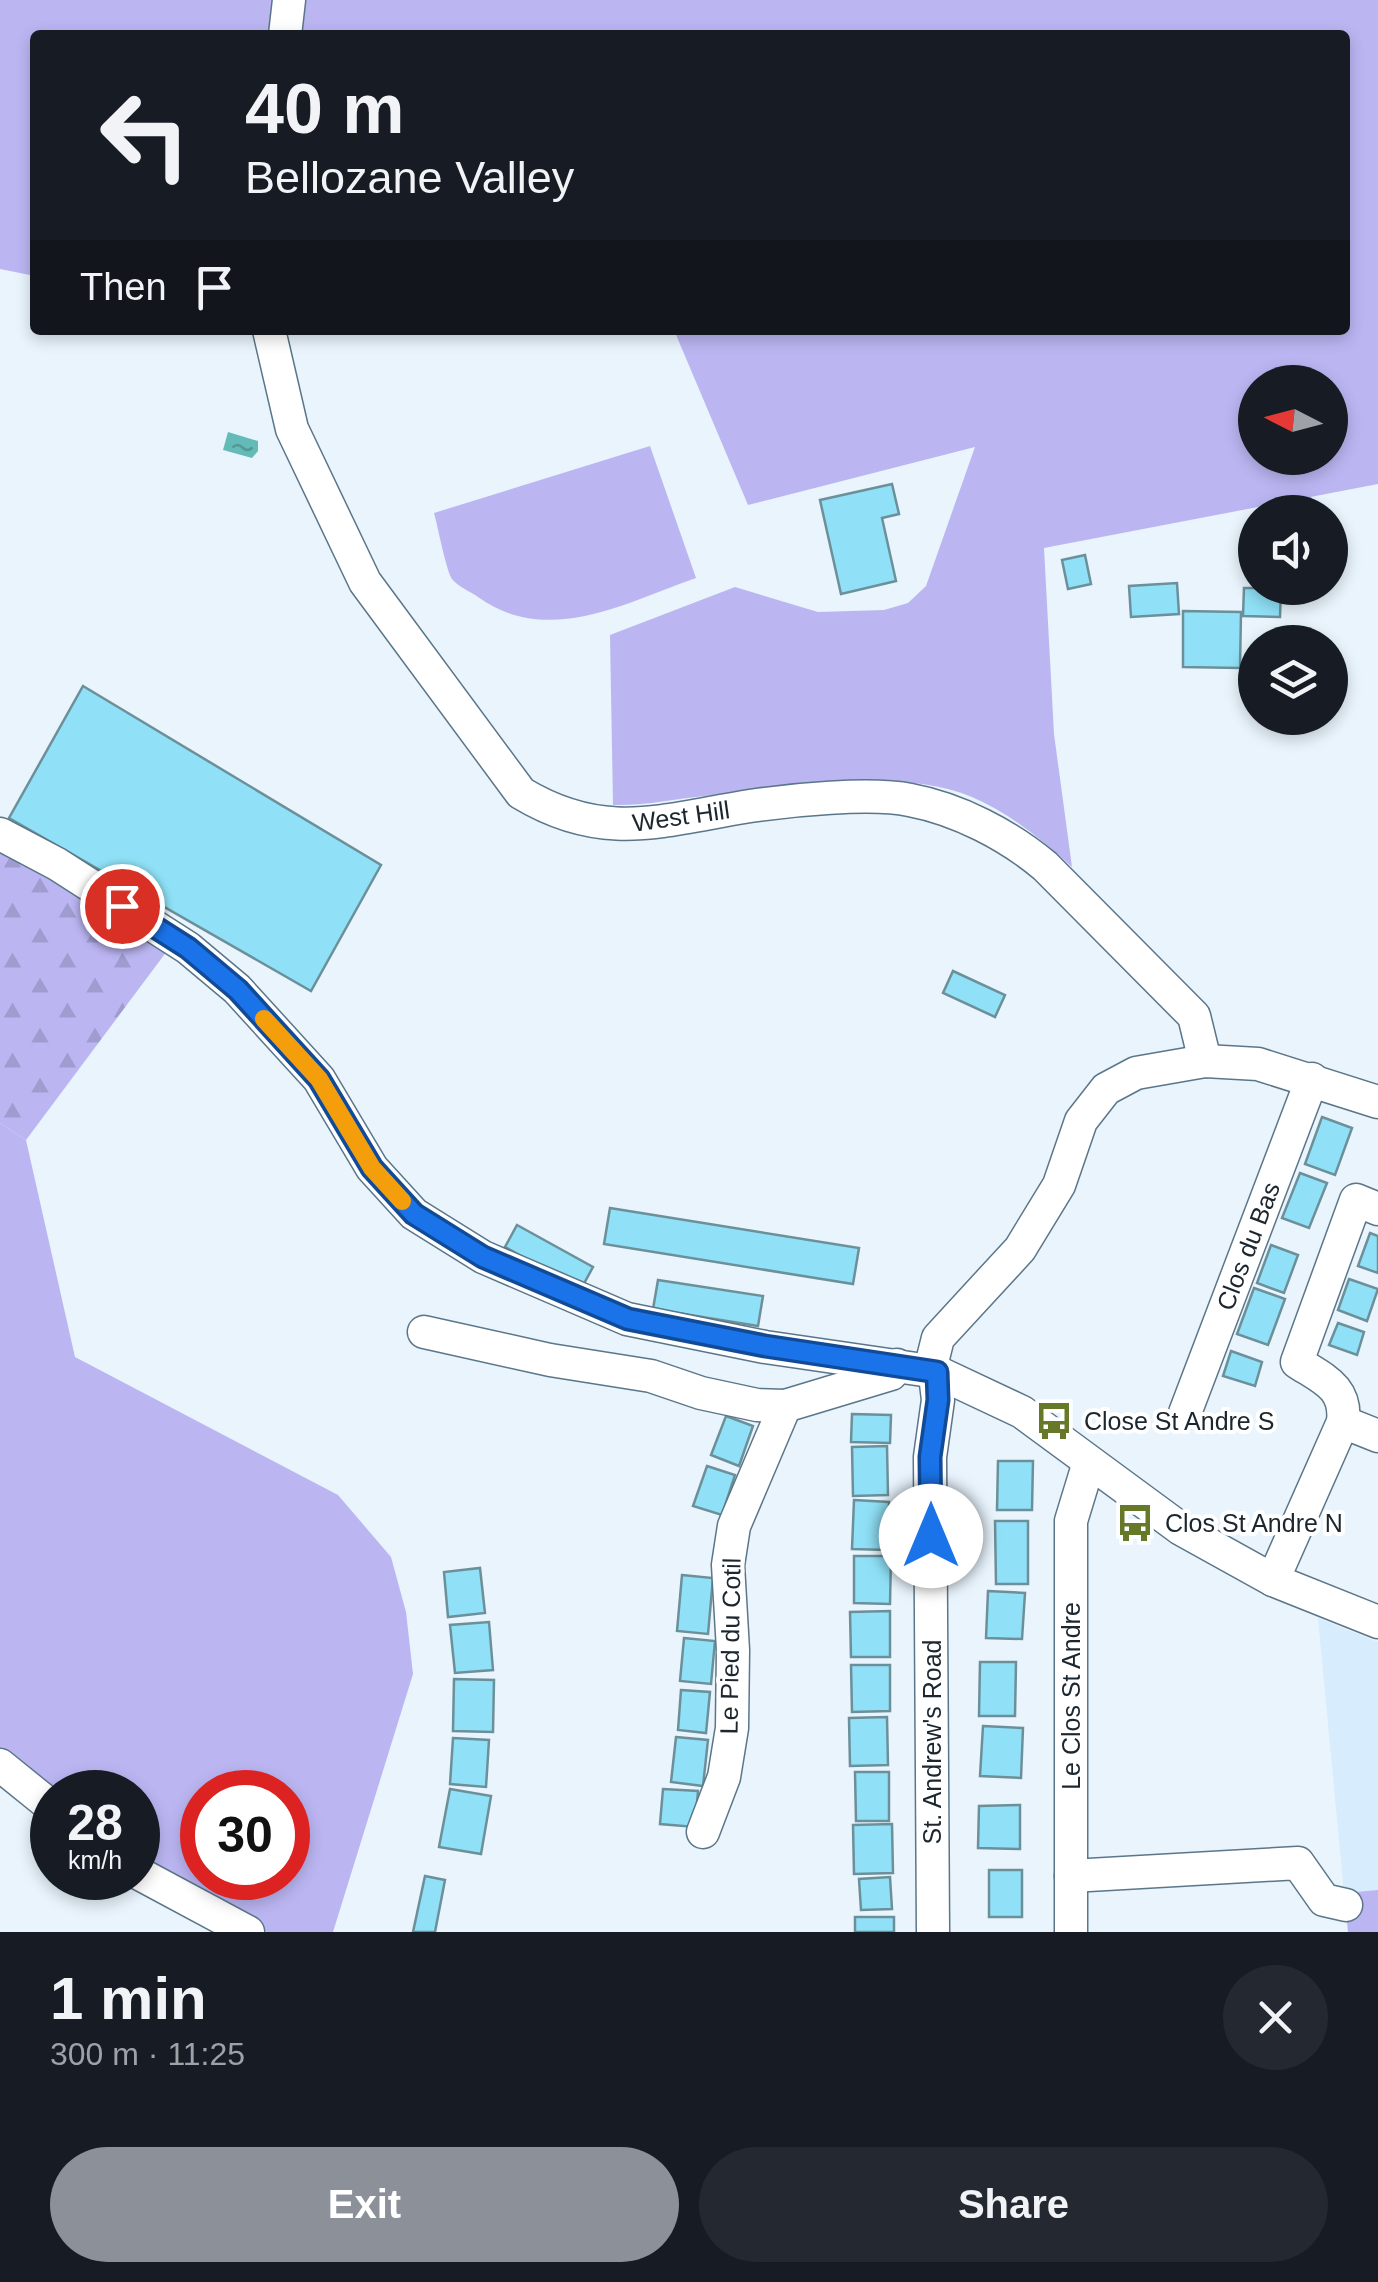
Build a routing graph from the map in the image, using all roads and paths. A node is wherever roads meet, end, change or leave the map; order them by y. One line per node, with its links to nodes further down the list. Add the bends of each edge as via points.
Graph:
1 (289, 0): 2 (street)
2 (286, 30)
3 (270, 335): 5 (street, West Hill, via 292,429 364,582 521,793 550,810 605,824 650,825 832,799 908,799 964,816 1034,857 1194,1016)
4 (0, 834): 10 (street, via 188,948 238,990 319,1079 372,1168 414,1214 483,1257 628,1319)
5 (1205, 1061): 6 (street, St. Andrew's Road, via 1258,1064); 11 (street, St. Andrew's Road, via 1136,1072 1106,1089 1081,1121 1058,1184 1020,1248 938,1338)
6 (1312, 1079): 7 (street, St. Andrew's Road); 13 (street, Clos du Bas)
7 (1378, 1102)
8 (1378, 1209): 14 (street, via 1356,1200 1297,1362 1334,1386 1345,1404)
9 (424, 1332): 12 (street, via 651,1376 701,1394)
10 (897, 1365): 11 (street); 12 (street, via 891,1374)
11 (937, 1372): 16 (street, via 1022,1412); 26 (street, St. Andrew's Road, via 930,1457)
12 (786, 1406): 21 (street, Le Pied du Cotil, via 734,1526 728,1565 732,1728 724,1777)
13 (1184, 1413)
14 (1343, 1422): 15 (street); 17 (street)
15 (1378, 1436)
16 (1089, 1462): 17 (street, via 1181,1529); 22 (street, Le Clos St Andre, via 1071,1521)
17 (1273, 1580): 18 (street)
18 (1378, 1622)
19 (0, 1765): 20 (street)
20 (30, 1789)
21 (703, 1832)
22 (1071, 1876): 24 (street, via 1298,1863 1324,1900); 27 (street, Le Clos St Andre)
23 (160, 1885): 25 (street)
24 (1346, 1905)
25 (248, 1932)
26 (933, 1932)
27 (1071, 1932)

